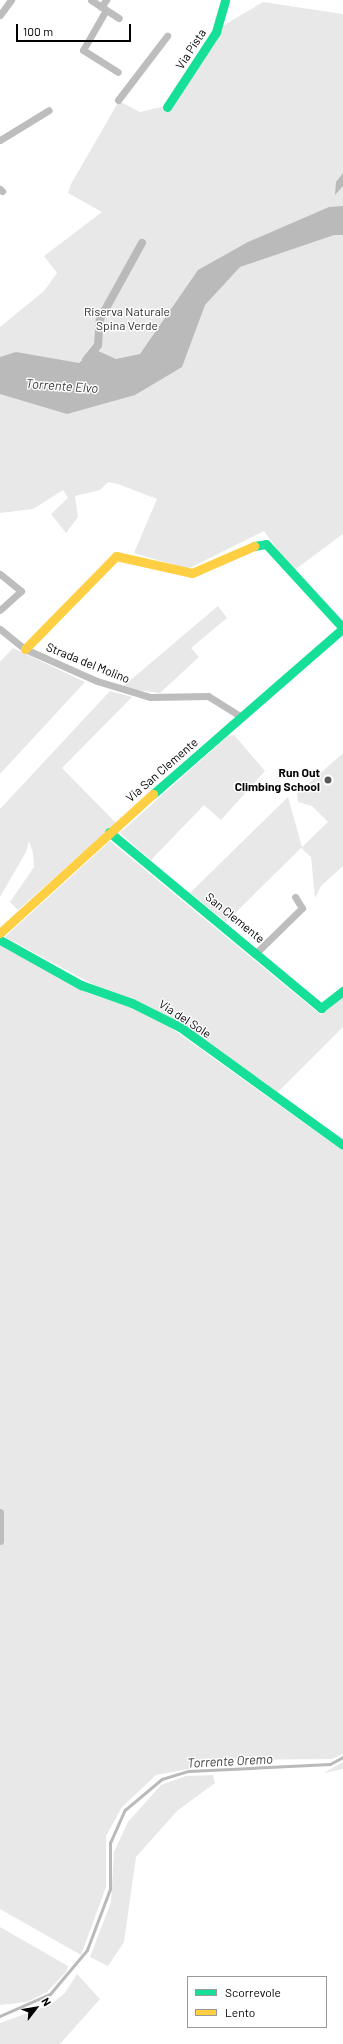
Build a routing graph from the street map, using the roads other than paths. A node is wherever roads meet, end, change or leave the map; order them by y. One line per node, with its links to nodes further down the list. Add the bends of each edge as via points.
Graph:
1 (11, 0): 6 (street)
2 (91, 0): 5 (street)
3 (106, 0): 5 (street)
4 (225, 0): 11 (street, Via Pista, via 216,32)
5 (104, 8): 7 (street); 9 (street, via 83,50)
6 (0, 15)
7 (119, 18)
8 (167, 36): 10 (street)
9 (118, 72)
10 (118, 100)
11 (167, 107)
12 (49, 110): 13 (street)
13 (0, 140)
14 (0, 574): 15 (street, via 21,591)
15 (0, 610)
16 (343, 628): 18 (street, via 266,544 261,543 192,573 116,556); 19 (street, Via San Clemente)
17 (0, 629): 18 (street, Strada del Molino)
18 (25, 649): 19 (street, Strada del Molino, via 97,681 137,694 208,696)
19 (240, 716): 20 (street, Via San Clemente)
20 (109, 832): 22 (street, Via San Clemente); 24 (street, San Clemente)
21 (295, 897): 24 (street, via 302,908)
22 (0, 934)
23 (0, 940): 26 (street, Via del Sole, via 81,985 169,1020)
24 (257, 952): 25 (street, San Clemente, via 321,1008)
25 (343, 991)
26 (343, 1146)
27 (0, 1512): 28 (street)
28 (0, 1541)

